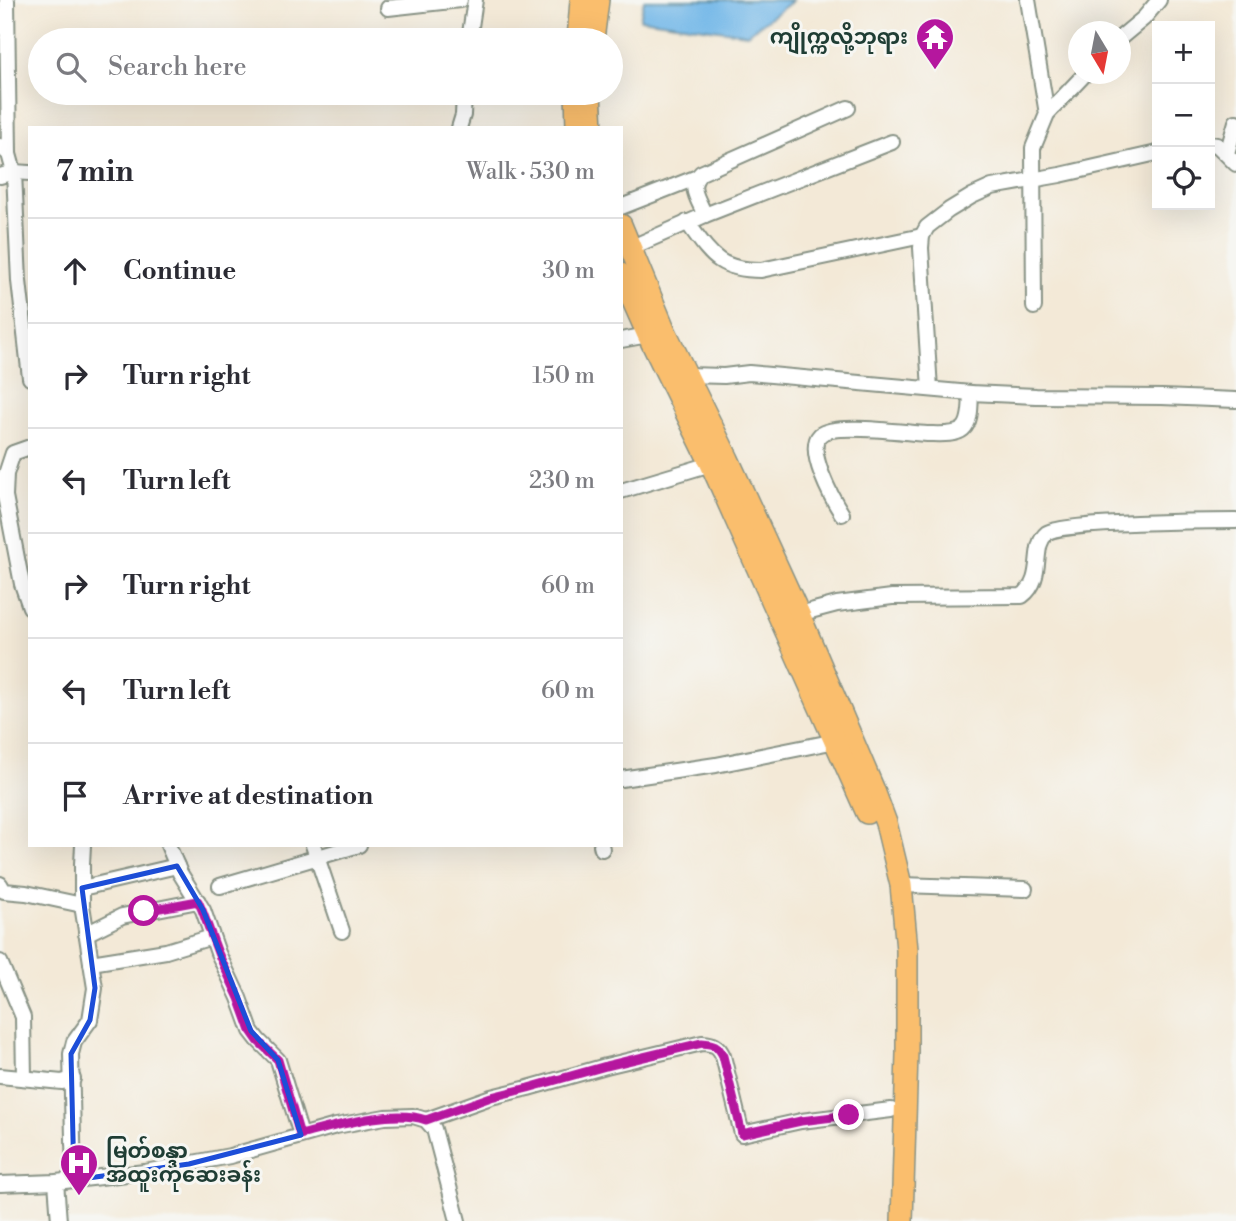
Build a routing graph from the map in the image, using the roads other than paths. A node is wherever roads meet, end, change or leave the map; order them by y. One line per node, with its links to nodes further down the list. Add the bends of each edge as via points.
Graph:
1 (7, 0): 25 (street)
2 (460, 0): 8 (street)
3 (475, 0): 9 (street)
4 (581, 0): 10 (highway)
5 (598, 0): 11 (highway)
6 (1028, 0): 18 (street)
7 (1159, 0): 12 (street)
8 (388, 8)
9 (471, 28)
10 (579, 28)
11 (594, 28)
12 (1131, 29)
13 (1076, 84): 18 (street)
14 (463, 105): 20 (street)
15 (576, 105): 21 (highway)
16 (591, 105): 22 (highway)
17 (848, 108): 30 (street)
18 (1047, 114): 31 (street, via 1033,148)
19 (1236, 122): 27 (street)
20 (460, 126)
21 (577, 126)
22 (592, 126)
23 (892, 142): 33 (street)
24 (1215, 145): 27 (street)
25 (4, 150): 29 (street)
26 (1152, 154): 31 (street)
27 (1234, 161)
28 (28, 173): 29 (street)
29 (7, 174): 42 (street)
30 (695, 178): 32 (street); 33 (street, via 693,186)
31 (1032, 180): 36 (street, via 992,187 972,196 935,220); 39 (street)
32 (623, 206)
33 (705, 215): 34 (street)
34 (687, 222): 36 (street, via 711,254 741,270 761,270); 37 (street)
35 (623, 230): 37 (highway)
36 (922, 236): 44 (street)
37 (630, 247): 43 (highway)
38 (623, 279): 40 (highway)
39 (1034, 307)
40 (648, 335): 41 (street); 48 (highway)
41 (623, 340)
42 (28, 360)
43 (687, 375): 44 (street, via 749,373); 53 (highway)
44 (930, 388): 45 (street)
45 (971, 393): 46 (street); 50 (street, via 968,423 962,430 936,434 854,428 819,436 816,449 821,469)
46 (1236, 400)
47 (28, 448): 52 (street, via 13,453 5,496)
48 (711, 464): 49 (street); 54 (highway)
49 (623, 490)
50 (842, 514)
51 (1236, 521): 53 (street, via 1058,528 1042,540 1034,583 1022,596 892,597)
52 (28, 601)
53 (799, 614): 62 (highway, via 887,823)
54 (836, 741): 55 (street); 77 (highway, via 872,825 887,885 893,951)
55 (623, 779)
56 (83, 847): 64 (street)
57 (169, 847): 60 (street)
58 (346, 847): 59 (street)
59 (315, 852): 63 (street); 69 (street)
60 (177, 866): 64 (street); 66 (street)
61 (0, 885): 67 (street); 68 (street, via 4,891)
62 (901, 885): 65 (street); 86 (highway, via 907,950)
63 (220, 886)
64 (82, 888): 68 (street)
65 (1025, 889)
66 (198, 901): 70 (street, via 122,916); 71 (street)
67 (0, 902)
68 (82, 905): 70 (street)
69 (342, 931)
70 (86, 934): 73 (street)
71 (212, 937): 73 (street, via 166,951); 79 (street, via 251,1031 278,1060)
72 (0, 962): 75 (street, via 23,1017)
73 (91, 963): 76 (street, via 95,988 90,1020 71,1054)
74 (0, 1076): 75 (street)
75 (24, 1079): 76 (street)
76 (73, 1079): 80 (street)
77 (891, 1110): 78 (street, via 742,1134 723,1056 719,1047 702,1043 491,1097); 85 (highway)
78 (426, 1120): 79 (street, via 385,1117); 84 (street, via 434,1129)
79 (300, 1135): 80 (street, via 216,1159)
80 (74, 1180): 81 (street)
81 (55, 1182): 82 (street); 83 (street)
82 (0, 1184)
83 (59, 1221)
84 (457, 1221)
85 (889, 1221)
86 (902, 1221)

